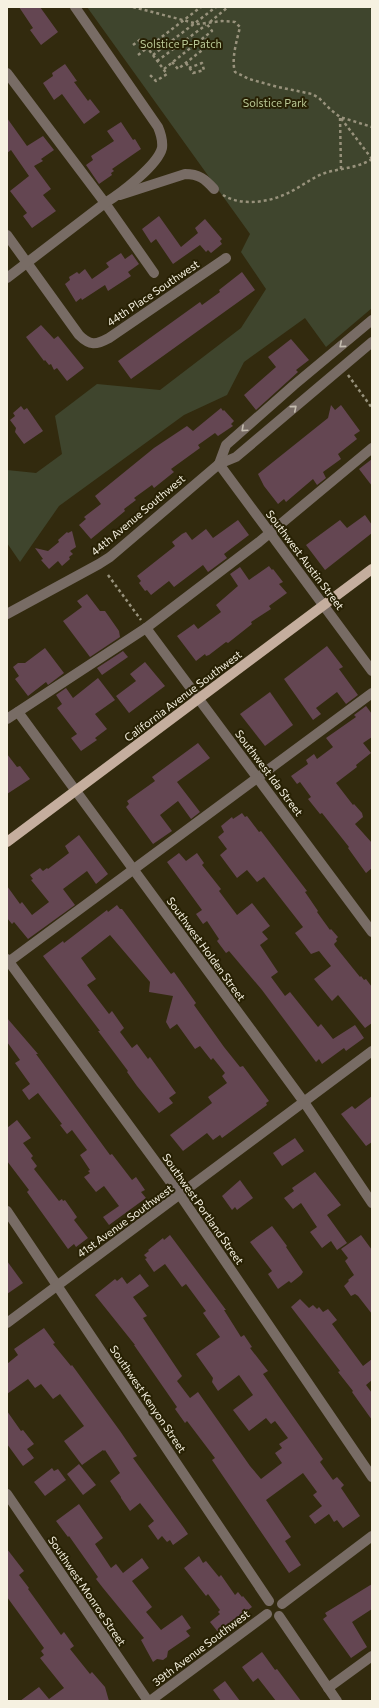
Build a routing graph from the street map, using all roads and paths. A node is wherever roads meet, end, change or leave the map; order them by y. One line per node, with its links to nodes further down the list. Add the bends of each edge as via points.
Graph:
1 (75, 7): 26 (street, via 158,127 162,142 161,150 145,171)
2 (133, 7): 6 (path)
3 (201, 7): 6 (path)
4 (216, 7): 7 (path)
5 (228, 7): 8 (path)
6 (182, 21): 7 (path); 11 (path)
7 (194, 23): 8 (path); 13 (path)
8 (208, 24): 9 (path, via 212,31); 14 (path); 21 (path, via 227,21 239,25 235,72 270,85 316,96)
9 (205, 37): 15 (path); 16 (path, via 210,44)
10 (133, 45): 11 (path, via 141,39)
11 (147, 48): 12 (path); 13 (path)
12 (138, 55)
13 (152, 55): 14 (path)
14 (157, 61): 18 (path)
15 (172, 62): 16 (path, via 178,69); 18 (path)
16 (186, 63): 17 (path)
17 (189, 68): 17 (path, via 193,73 204,70 202,63)
18 (164, 69): 20 (path, via 167,74 156,81)
19 (7, 73): 27 (street)
20 (150, 75)
21 (340, 117): 22 (path); 23 (path); 24 (path)
22 (372, 127)
23 (372, 159): 24 (path, via 352,168)
24 (341, 169): 25 (path, via 324,174 290,193 267,201 237,201)
25 (214, 189): 26 (street, via 195,174 185,174)
26 (118, 195): 27 (street)
27 (105, 203): 30 (street); 31 (street)
28 (7, 235): 30 (street)
29 (226, 258): 30 (street, 44th Place Southwest, via 98,344 85,341)
30 (27, 262): 32 (street)
31 (154, 273)
32 (7, 278)
33 (372, 320): 38 (street, 44th Avenue Southwest, one-way to 38, via 226,445)
34 (372, 342): 38 (street, 44th Avenue Southwest, one-way to 34, via 236,457)
35 (349, 376): 36 (path)
36 (372, 408)
37 (372, 448): 39 (street)
38 (219, 464): 39 (street, Southwest Austin Street); 43 (street, 44th Avenue Southwest, via 110,557)
39 (269, 532): 42 (street, Southwest Austin Street); 44 (street, via 259,542)
40 (372, 569): 42 (main road, California Avenue Southwest)
41 (108, 575): 44 (path)
42 (323, 605): 45 (street, Southwest Austin Street); 47 (main road, California Avenue Southwest)
43 (7, 614)
44 (144, 625): 47 (street, Southwest Ida Street); 48 (street)
45 (372, 671)
46 (372, 693): 50 (street)
47 (199, 700): 50 (street, Southwest Ida Street); 51 (main road, California Avenue Southwest)
48 (18, 712): 49 (street); 51 (street, Southwest Holden Street)
49 (7, 719)
50 (257, 778): 53 (street); 54 (street, Southwest Ida Street)
51 (76, 791): 52 (main road, California Avenue Southwest); 53 (street, Southwest Holden Street)
52 (7, 842)
53 (132, 870): 55 (street); 57 (street, Southwest Holden Street)
54 (372, 932)
55 (8, 961): 58 (street, Southwest Portland Street)
56 (372, 1051): 57 (street, 41st Avenue Southwest)
57 (304, 1102): 58 (street, 41st Avenue Southwest); 59 (street, Southwest Holden Street)
58 (180, 1195): 61 (street, 41st Avenue Southwest); 63 (street, Southwest Portland Street)
59 (372, 1203)
60 (7, 1211): 61 (street, Southwest Kenyon Street)
61 (57, 1285): 62 (street, 41st Avenue Southwest); 66 (street, Southwest Kenyon Street)
62 (7, 1323)
63 (372, 1477)
64 (7, 1494): 72 (street, Southwest Monroe Street)
65 (372, 1536): 67 (street)
66 (269, 1601): 67 (street, via 276,1600); 68 (street, via 265,1607)
67 (282, 1604): 69 (street, via 283,1612)
68 (267, 1614): 69 (street, via 273,1618); 72 (street, 39th Avenue Southwest)
69 (279, 1616): 71 (street)
70 (372, 1656): 71 (street)
71 (328, 1688): 73 (street)
72 (149, 1701)
73 (337, 1701)

